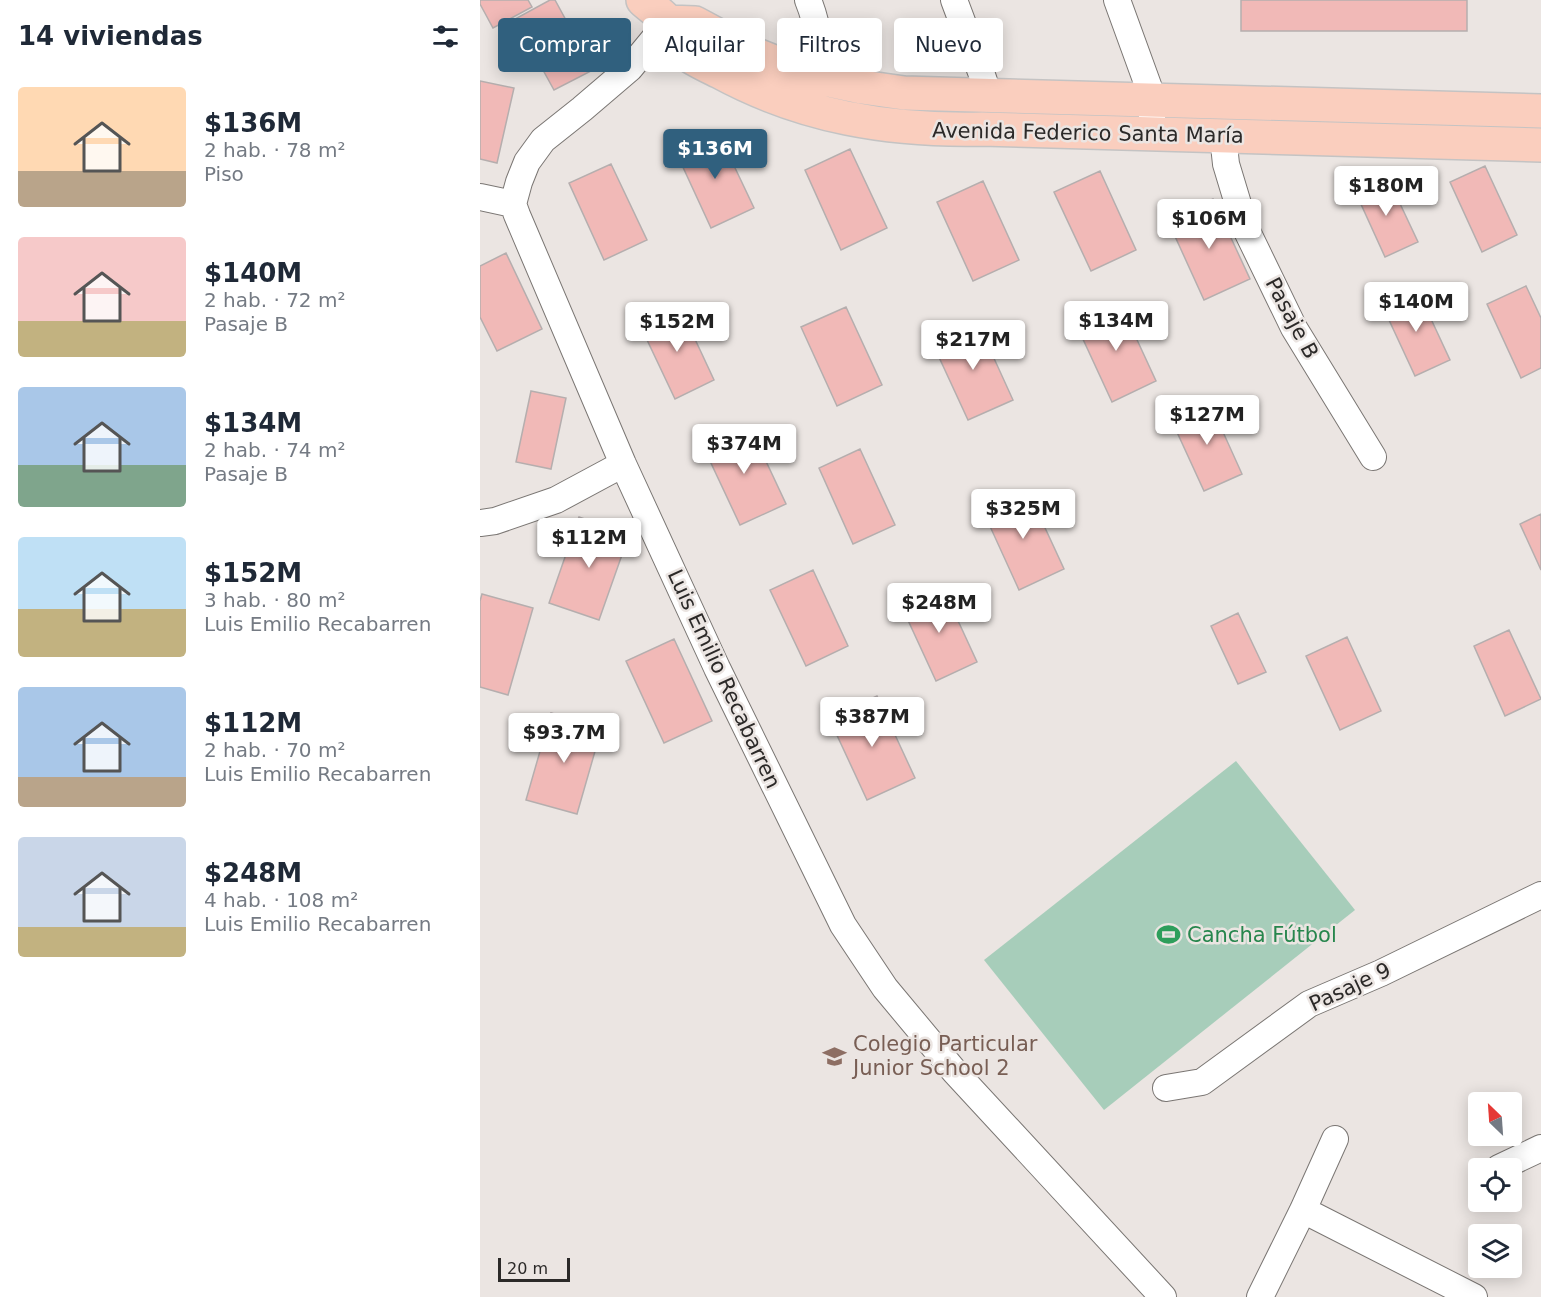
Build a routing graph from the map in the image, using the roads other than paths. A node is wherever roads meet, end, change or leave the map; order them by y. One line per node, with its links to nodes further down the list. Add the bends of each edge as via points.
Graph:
1 (643, 0): 5 (main road, Avenida Federico Santa María)
2 (808, 0): 9 (street, via 820,48)
3 (954, 0): 10 (street)
4 (1117, 0): 11 (street)
5 (663, 18)
6 (643, 52): 17 (street, via 630,68 543,140 527,162)
7 (765, 58): 9 (main road, Avenida Federico Santa María)
8 (720, 72): 13 (main road, Avenida Federico Santa María, via 816,111 898,127)
9 (820, 78): 10 (main road, Avenida Federico Santa María, via 904,93)
10 (989, 96): 11 (main road, Avenida Federico Santa María)
11 (1153, 99): 12 (main road, Avenida Federico Santa María); 13 (street)
12 (1541, 111)
13 (1151, 135): 14 (main road, Avenida Federico Santa María)
14 (1223, 136): 15 (main road, Avenida Federico Santa María); 18 (street, Pasaje B, via 1226,164 1245,227 1294,328)
15 (1541, 145)
16 (480, 197): 17 (street)
17 (513, 204): 19 (street, Luis Emilio Recabarren)
18 (1373, 457)
19 (623, 464): 20 (street, via 556,500); 28 (street, Luis Emilio Recabarren, via 717,668 843,925 885,988 955,1072)
20 (485, 527)
21 (1541, 895): 22 (street, Pasaje 9, via 1309,1004 1202,1082)
22 (1166, 1088)
23 (1335, 1139): 26 (street)
24 (1541, 1148): 25 (street)
25 (1520, 1158)
26 (1303, 1209): 27 (street); 29 (street)
27 (1469, 1296)
28 (1163, 1297)
29 (1260, 1297)

